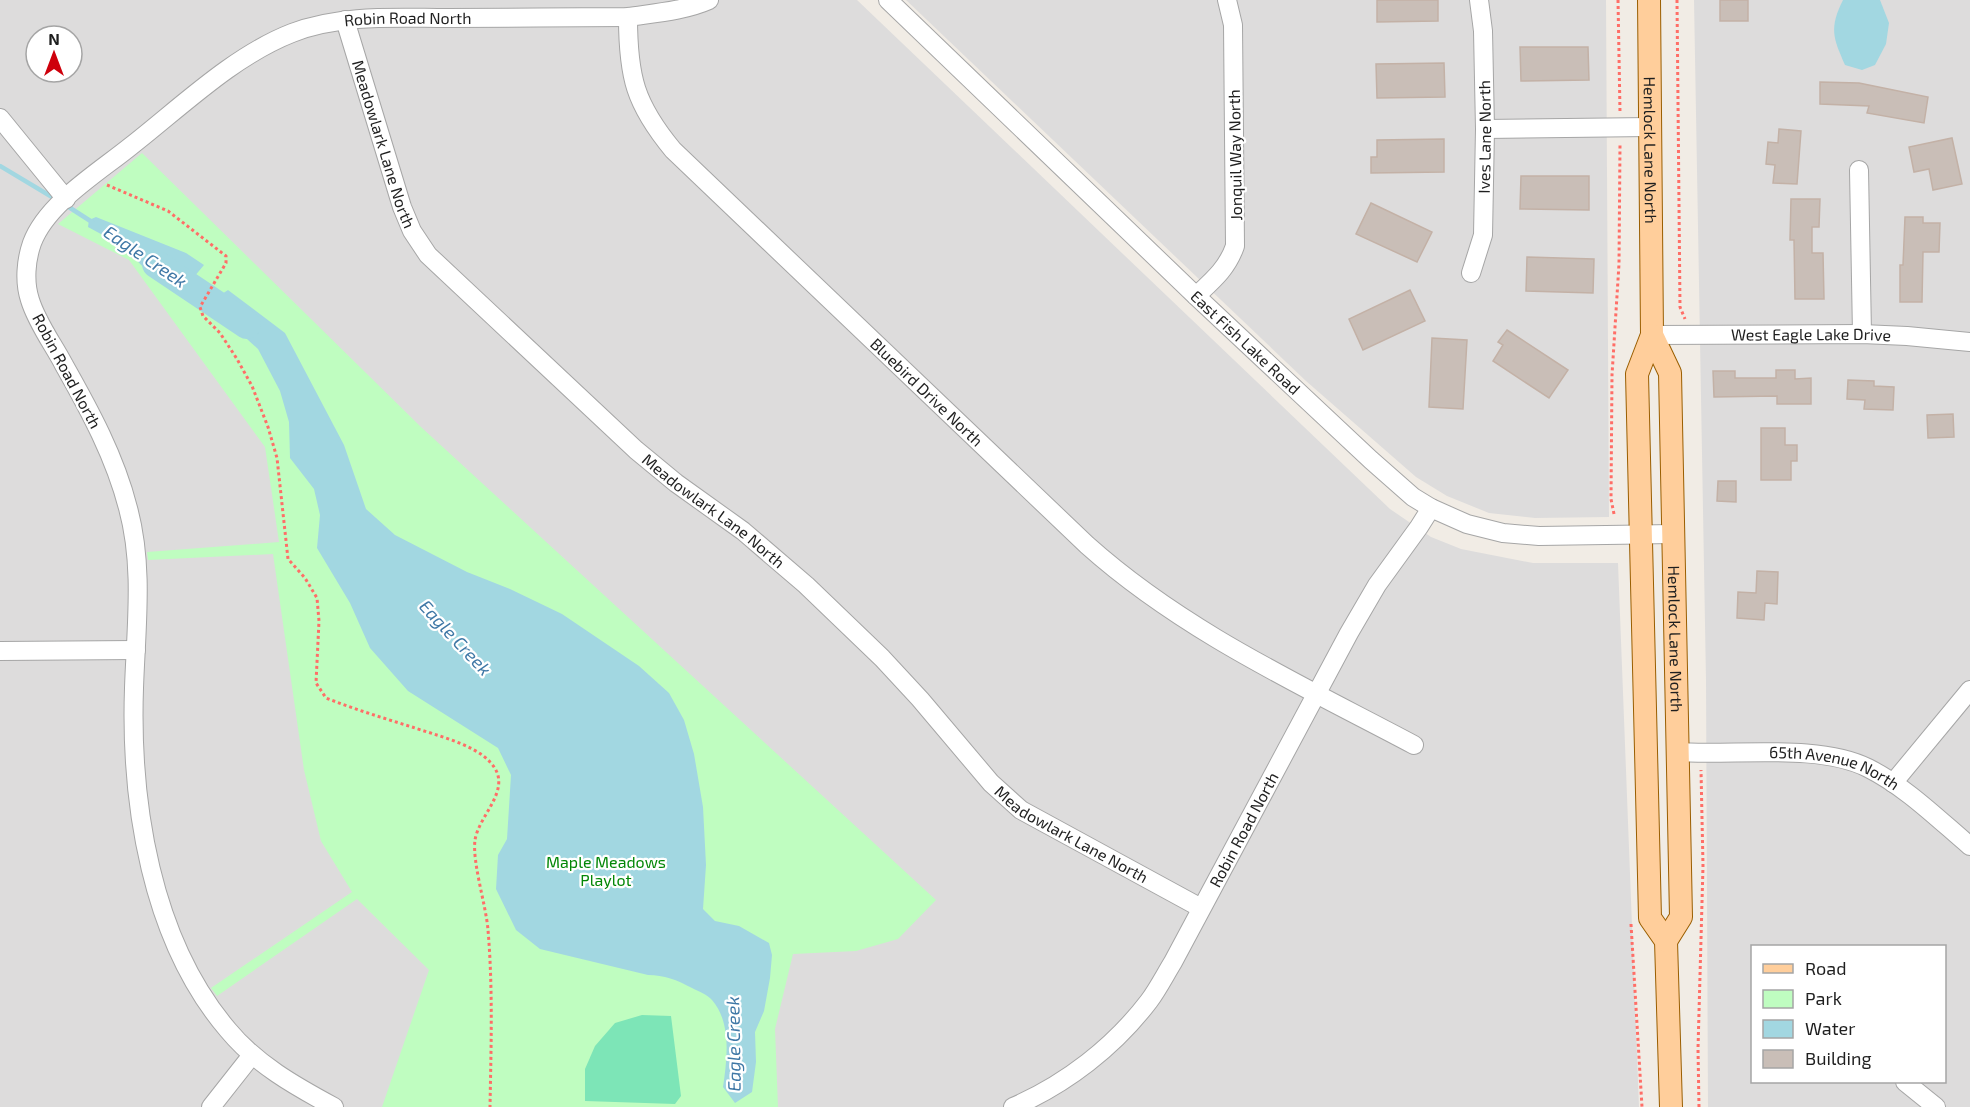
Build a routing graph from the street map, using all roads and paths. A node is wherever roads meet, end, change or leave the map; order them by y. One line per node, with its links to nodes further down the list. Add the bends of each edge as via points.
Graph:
1 (710, 0): 7 (street, Robin Road North)
2 (888, 0): 18 (street, East Fish Lake Road)
3 (1227, 0): 18 (street, Jonquil Way North, via 1233,25 1235,240 1230,260)
4 (1479, 0): 12 (street, Ives Lane North)
5 (1618, 0): 9 (path)
6 (1649, 0): 11 (main road, Hemlock Lane North)
7 (628, 17): 8 (street, Robin Road North); 29 (street, Bluebird Drive North, via 634,86 646,114 673,150 1118,573 1208,635)
8 (345, 20): 15 (street, Robin Road North, via 294,32 262,47); 34 (street, Meadowlark Lane North, via 402,207 428,255 636,450 743,531 806,585 882,658 990,783 1021,810)
9 (1620, 112)
10 (0, 118): 16 (street)
11 (1650, 127): 12 (street); 20 (main road, Hemlock Lane North)
12 (1485, 129): 17 (street, Ives Lane North, via 1483,235)
13 (1620, 145): 23 (path, via 1612,375)
14 (1859, 170): 19 (street)
15 (92, 177): 16 (street, Robin Road North); 40 (path, via 168,211 226,256 226,263 200,307 237,359 268,427 277,458 288,559 317,598 316,683 326,698 481,753 492,763 499,778 499,791 475,840 492,979)
16 (66, 198): 26 (street, Robin Road North, via 44,222 32,243 26,283 38,318 112,457 128,505 139,589)
17 (1471, 273)
18 (1196, 296): 22 (street, East Fish Lake Road, via 1371,460)
19 (1862, 334): 20 (street, West Eagle Lake Drive); 21 (street, West Eagle Lake Drive)
20 (1652, 335): 24 (main road, Hemlock Lane North, via 1637,374); 25 (main road, Hemlock Lane North, via 1670,373)
21 (1970, 342)
22 (1431, 508): 24 (street, East Fish Lake Road, via 1467,524 1510,534); 29 (street, Robin Road North, via 1377,585)
23 (1614, 514)
24 (1640, 534): 25 (street, East Fish Lake Road); 35 (main road, Hemlock Lane North, via 1650,918)
25 (1673, 534): 31 (main road, Hemlock Lane North)
26 (136, 650): 27 (street); 36 (street, Robin Road North, via 134,734 138,791 158,895 180,955 201,993)
27 (0, 651)
28 (1970, 690): 32 (street)
29 (1316, 693): 30 (street, Bluebird Drive North); 34 (street, Robin Road North)
30 (1414, 745)
31 (1677, 752): 32 (street, 65th Avenue North, via 1837,757 1866,767); 35 (main road, Hemlock Lane North, via 1681,917)
32 (1893, 783): 33 (street, 65th Avenue North)
33 (1970, 846)
34 (1201, 908): 41 (street, Robin Road North, via 1150,1000 1121,1034 1090,1062)
35 (1666, 941): 42 (main road)
36 (252, 1055): 38 (street); 39 (street, Robin Road North, via 298,1088)
37 (1906, 1083): 43 (street)
38 (211, 1107)
39 (334, 1107)
40 (490, 1107)
41 (1012, 1107)
42 (1671, 1107)
43 (1936, 1107)

